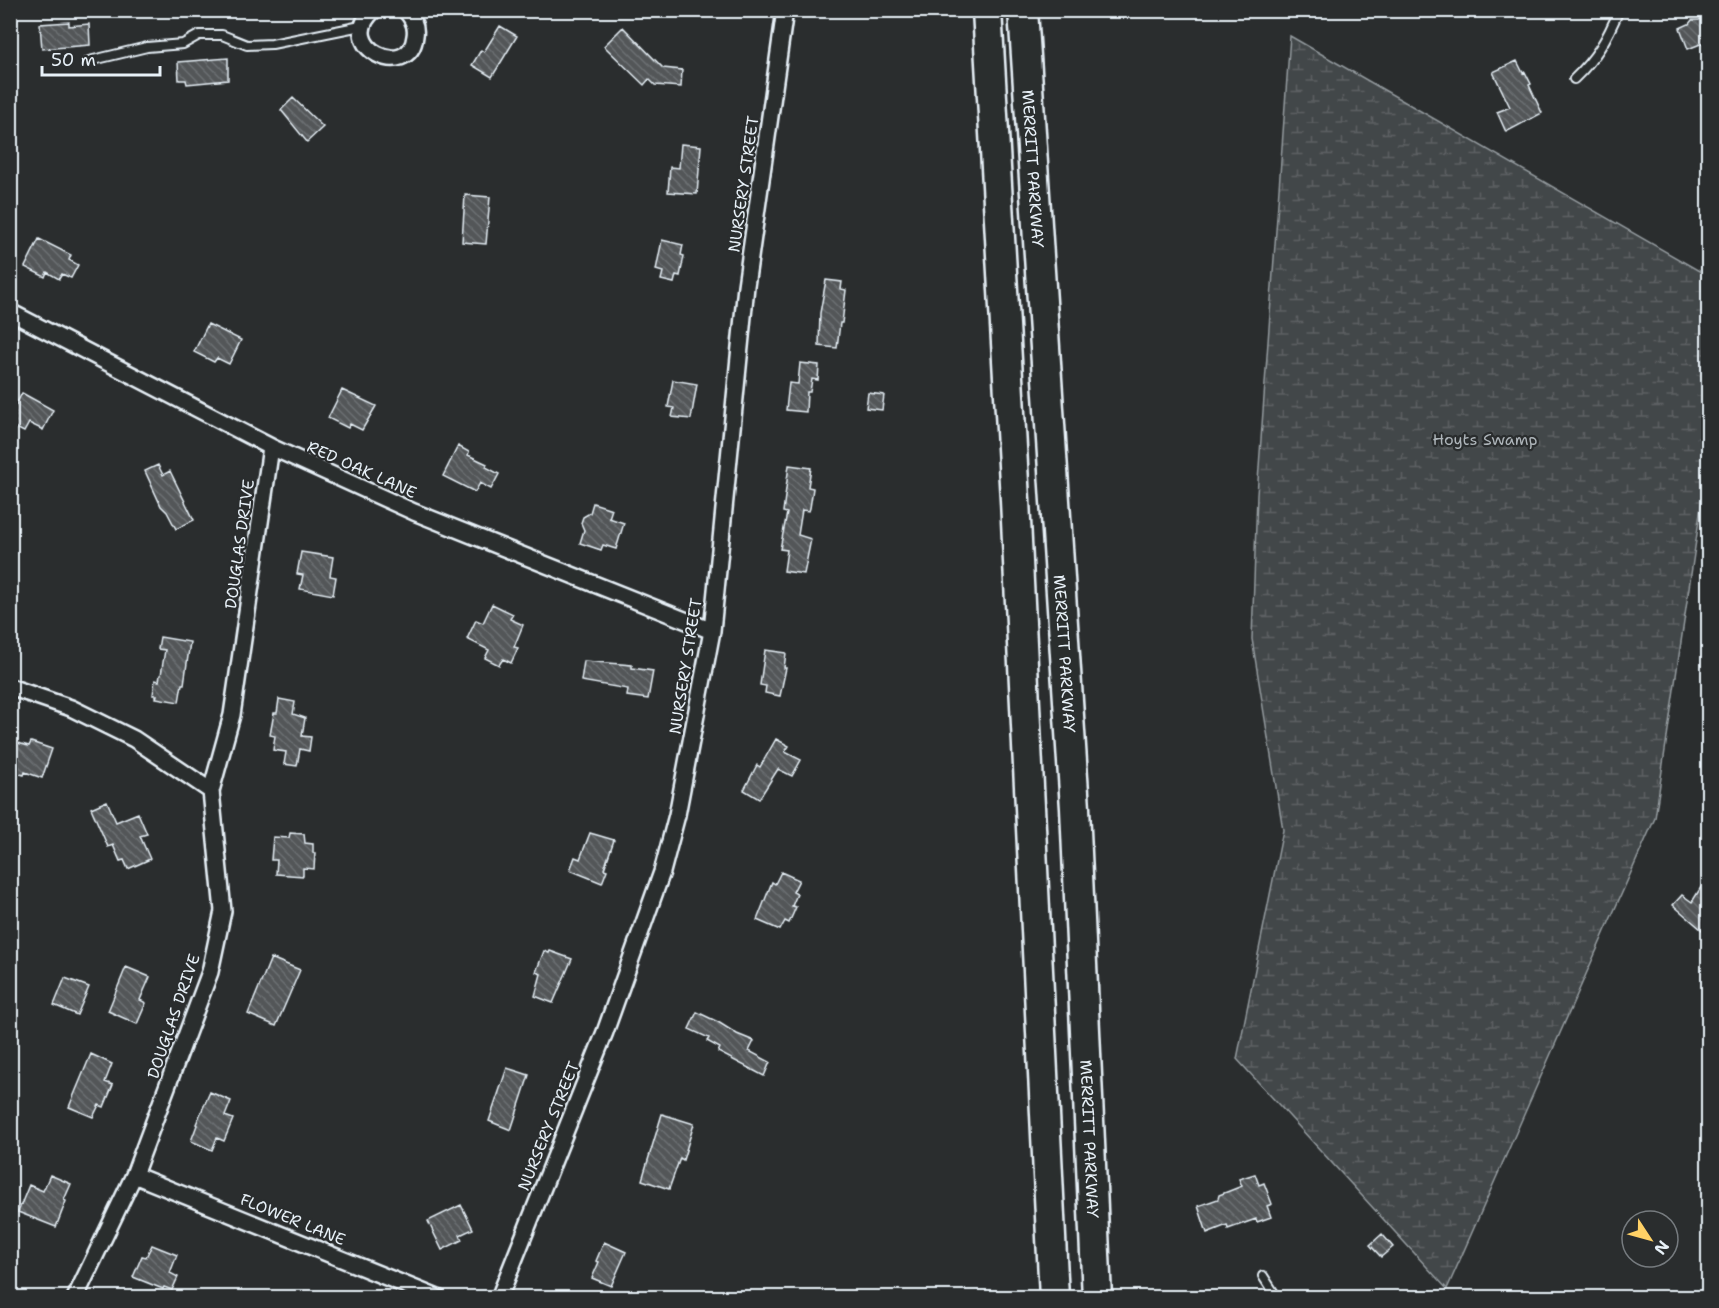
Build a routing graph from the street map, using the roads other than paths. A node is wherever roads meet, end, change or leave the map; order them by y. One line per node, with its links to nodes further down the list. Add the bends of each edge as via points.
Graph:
1 (374, 10): 7 (street)
2 (785, 10): 12 (street, NURSERY STREET, via 746,286)
3 (987, 10): 20 (highway)
4 (1023, 10): 21 (highway, MERRITT PARKWAY, via 1076,808)
5 (1619, 10): 9 (lane, via 1600,50)
6 (408, 12): 7 (street, via 415,38 399,57 375,54 366,44)
7 (363, 29): 8 (lane, via 247,45 222,35 199,35 183,44 147,47)
8 (89, 61)
9 (1574, 79)
10 (10, 312): 11 (street, RED OAK LANE)
11 (271, 447): 12 (street, RED OAK LANE, via 414,512); 14 (street, DOUGLAS DRIVE, via 232,715)
12 (712, 631): 19 (street, NURSERY STREET, via 677,815 662,872 605,1032)
13 (10, 687): 14 (street, via 71,708 134,739)
14 (211, 791): 15 (street, DOUGLAS DRIVE, via 223,911 210,972)
15 (134, 1175): 17 (street, DOUGLAS DRIVE); 18 (street, FLOWER LANE)
16 (1263, 1276): 22 (lane)
17 (75, 1298)
18 (438, 1298)
19 (499, 1298)
20 (1054, 1298)
21 (1097, 1298)
22 (1277, 1298)

